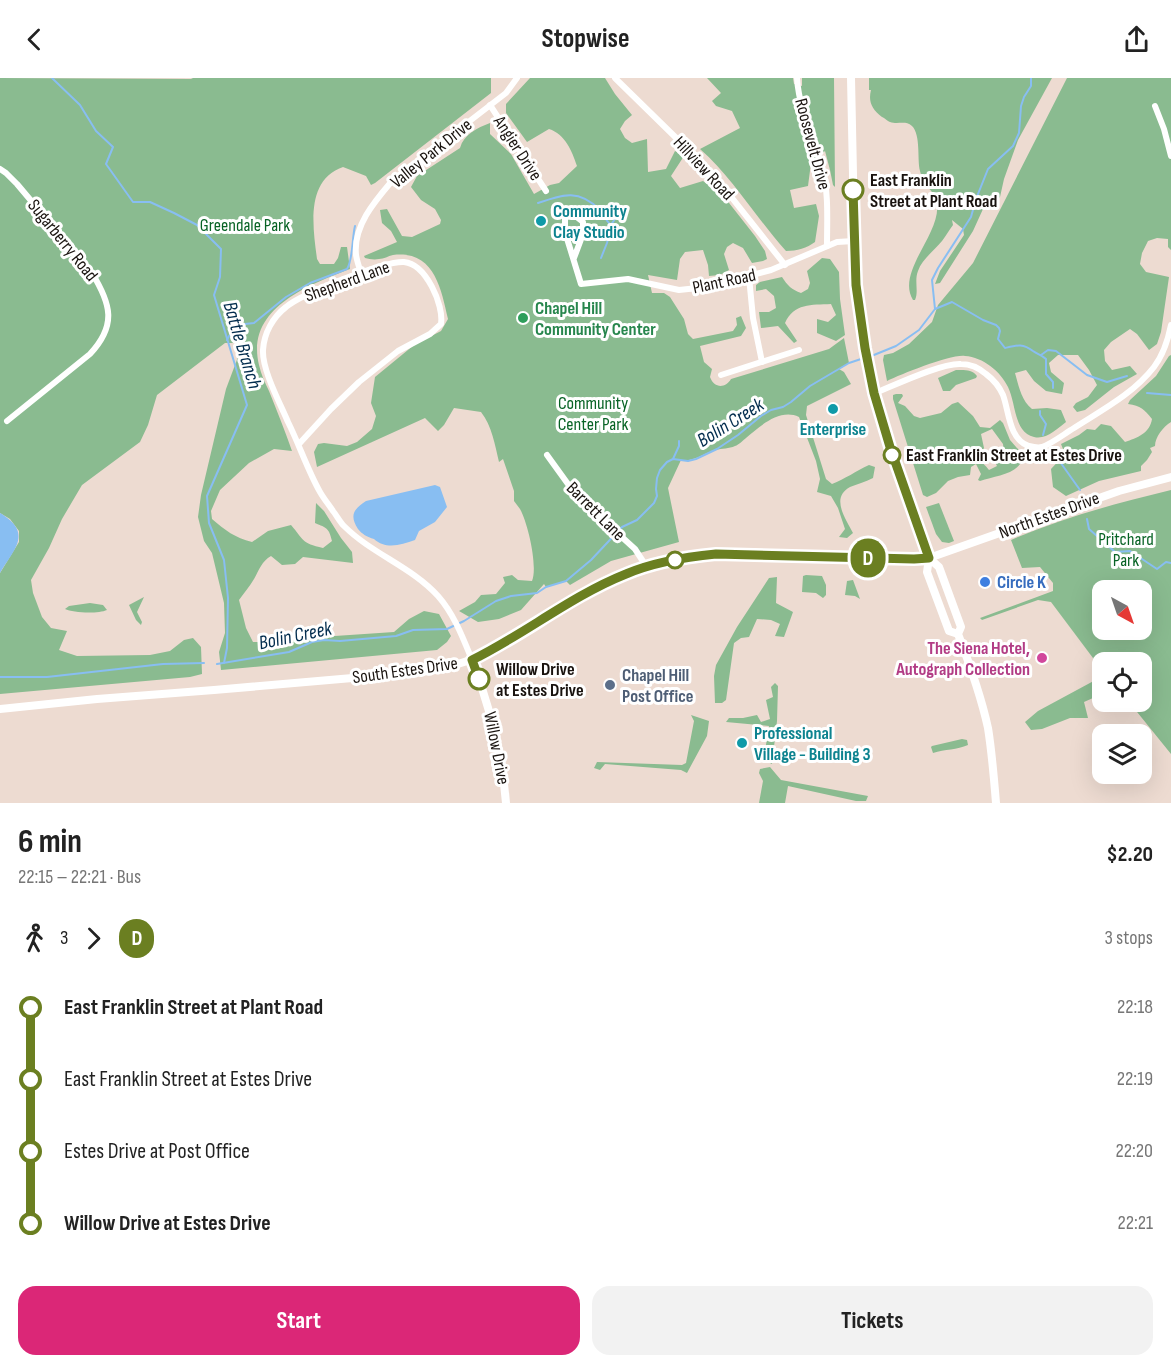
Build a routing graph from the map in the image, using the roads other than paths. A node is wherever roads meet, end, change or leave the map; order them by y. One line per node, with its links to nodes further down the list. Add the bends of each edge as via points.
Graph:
1 (518, 78): 5 (street, Valley Park Drive)
2 (615, 78): 13 (street, Hillview Road, via 713,174)
3 (797, 78): 11 (street, Roosevelt Drive, via 828,198)
4 (851, 78): 10 (main road)
5 (490, 105): 9 (street, Angier Drive); 14 (street, Valley Park Drive, via 392,181 378,197 358,234 356,254)
6 (1155, 106): 7 (street)
7 (1171, 156)
8 (0, 169): 21 (street, Sugarberry Road, via 92,273 107,305 109,322 104,337 90,354)
9 (546, 191)
10 (854, 241): 11 (street, Plant Road); 20 (main road, via 862,330)
11 (827, 246): 13 (street, Plant Road)
12 (574, 258): 12 (street, Plant Road, via 583,234 583,222 574,215 565,217 565,232); 15 (street, Plant Road, via 581,284 628,279 690,290)
13 (785, 265): 15 (street, Plant Road)
14 (361, 273): 22 (street, Shepherd Lane, via 294,302 268,330 264,361); 22 (street, Shepherd Lane, via 395,262 415,266 435,294 441,324 359,382)
15 (748, 277): 18 (street)
16 (1171, 325): 20 (street, via 1165,349 1139,384 1041,447 1023,444 1011,425 998,386 975,367 946,366)
17 (799, 350): 18 (street)
18 (762, 362): 19 (street)
19 (721, 375)
20 (874, 389): 25 (main road)
21 (8, 421)
22 (299, 444): 27 (street, Shepherd Lane, via 320,492 343,525 429,587 452,616)
23 (547, 455): 26 (street, Barrett Lane, via 573,491 635,549)
24 (1171, 477): 25 (main road, North Estes Drive, via 1119,491)
25 (929, 558): 26 (main road, South Estes Drive, via 716,554); 30 (main road, via 927,572 949,632 958,634 978,691 988,728)
26 (645, 566): 27 (main road, South Estes Drive, via 582,595)
27 (472, 660): 28 (main road, South Estes Drive, via 422,672); 29 (main road, Willow Drive, via 497,736)
28 (0, 708)
29 (506, 803)
30 (996, 803)

